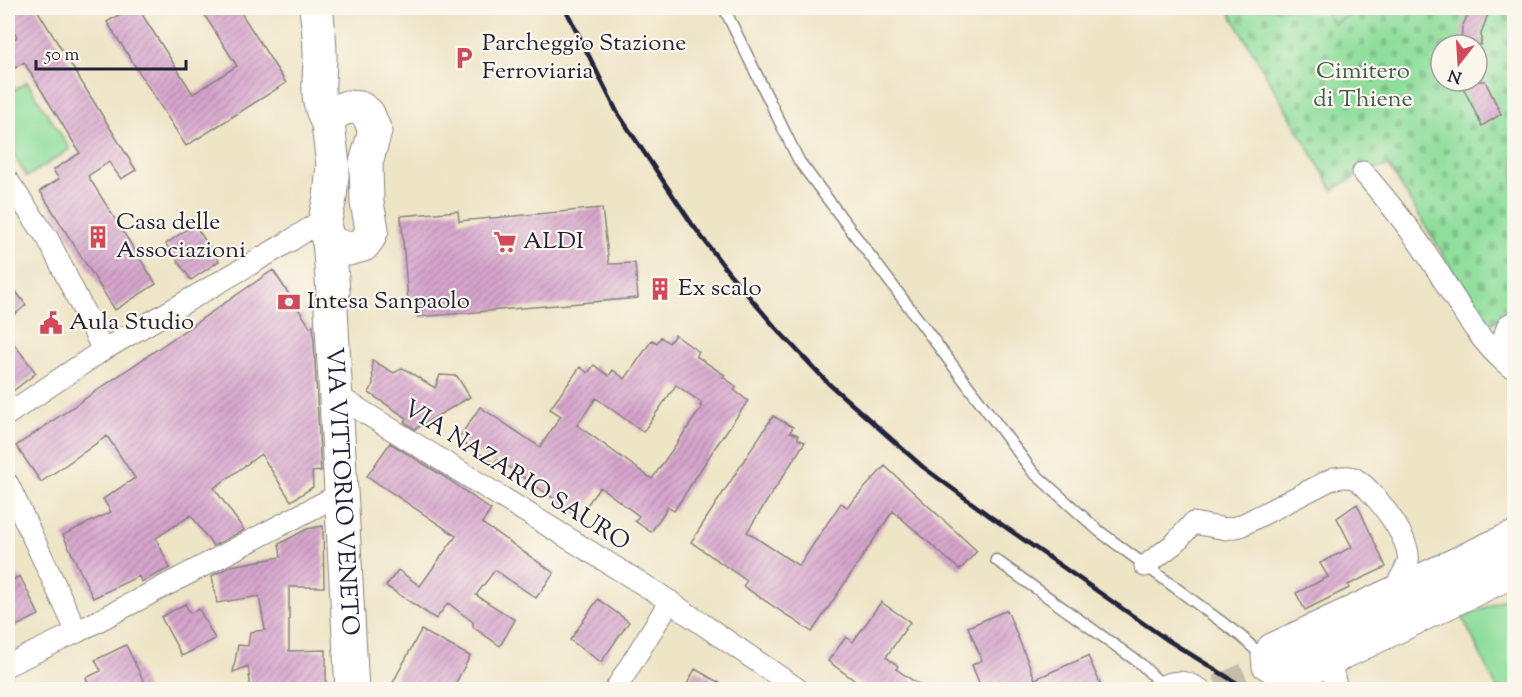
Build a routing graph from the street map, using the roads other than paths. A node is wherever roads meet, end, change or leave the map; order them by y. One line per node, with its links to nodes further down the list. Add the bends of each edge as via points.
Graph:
1 (316, 8): 3 (main road, VIA VITTORIO VENETO)
2 (724, 8): 21 (lane, via 799,161 1033,472)
3 (320, 55): 4 (main road); 5 (main road, VIA VITTORIO VENETO, via 318,93)
4 (356, 107): 5 (main road, via 334,113); 9 (main road, via 368,114 375,130 366,163 372,229)
5 (328, 124): 8 (main road, VIA VITTORIO VENETO, via 333,165)
6 (1363, 172): 13 (street, via 1410,229 1496,356)
7 (8, 181): 12 (street, via 48,239)
8 (327, 232): 9 (main road, via 338,247 348,249); 10 (main road, VIA VITTORIO VENETO); 12 (street, via 290,241)
9 (363, 244): 10 (main road)
10 (333, 292): 14 (main road, VIA VITTORIO VENETO)
11 (1515, 322): 13 (street, via 1508,325 1502,342)
12 (104, 351): 15 (street)
13 (1512, 370)
14 (336, 395): 17 (main road, VIA VITTORIO VENETO); 24 (street, VIA NAZARIO SAURO)
15 (8, 414)
16 (8, 484): 25 (street)
17 (342, 493): 25 (street); 30 (main road, VIA VITTORIO VENETO)
18 (1515, 532): 23 (street)
19 (1515, 553): 28 (main road)
20 (996, 560): 29 (lane, via 1141,664)
21 (1145, 566): 23 (street, via 1193,523 1226,529 1240,526 1334,478 1347,476 1356,479 1383,507 1407,548 1408,561); 28 (lane, via 1242,637)
22 (1515, 577): 27 (street)
23 (1396, 586): 28 (street, via 1269,645)
24 (670, 601): 31 (street); 32 (street, VIA NAZARIO SAURO)
25 (76, 632): 26 (street)
26 (8, 665)
27 (1331, 665): 28 (street); 34 (street)
28 (1283, 673)
29 (1158, 687): 33 (street, via 1174,681 1189,682)
30 (352, 690)
31 (615, 690)
32 (800, 690)
33 (1201, 690)
34 (1337, 690)

